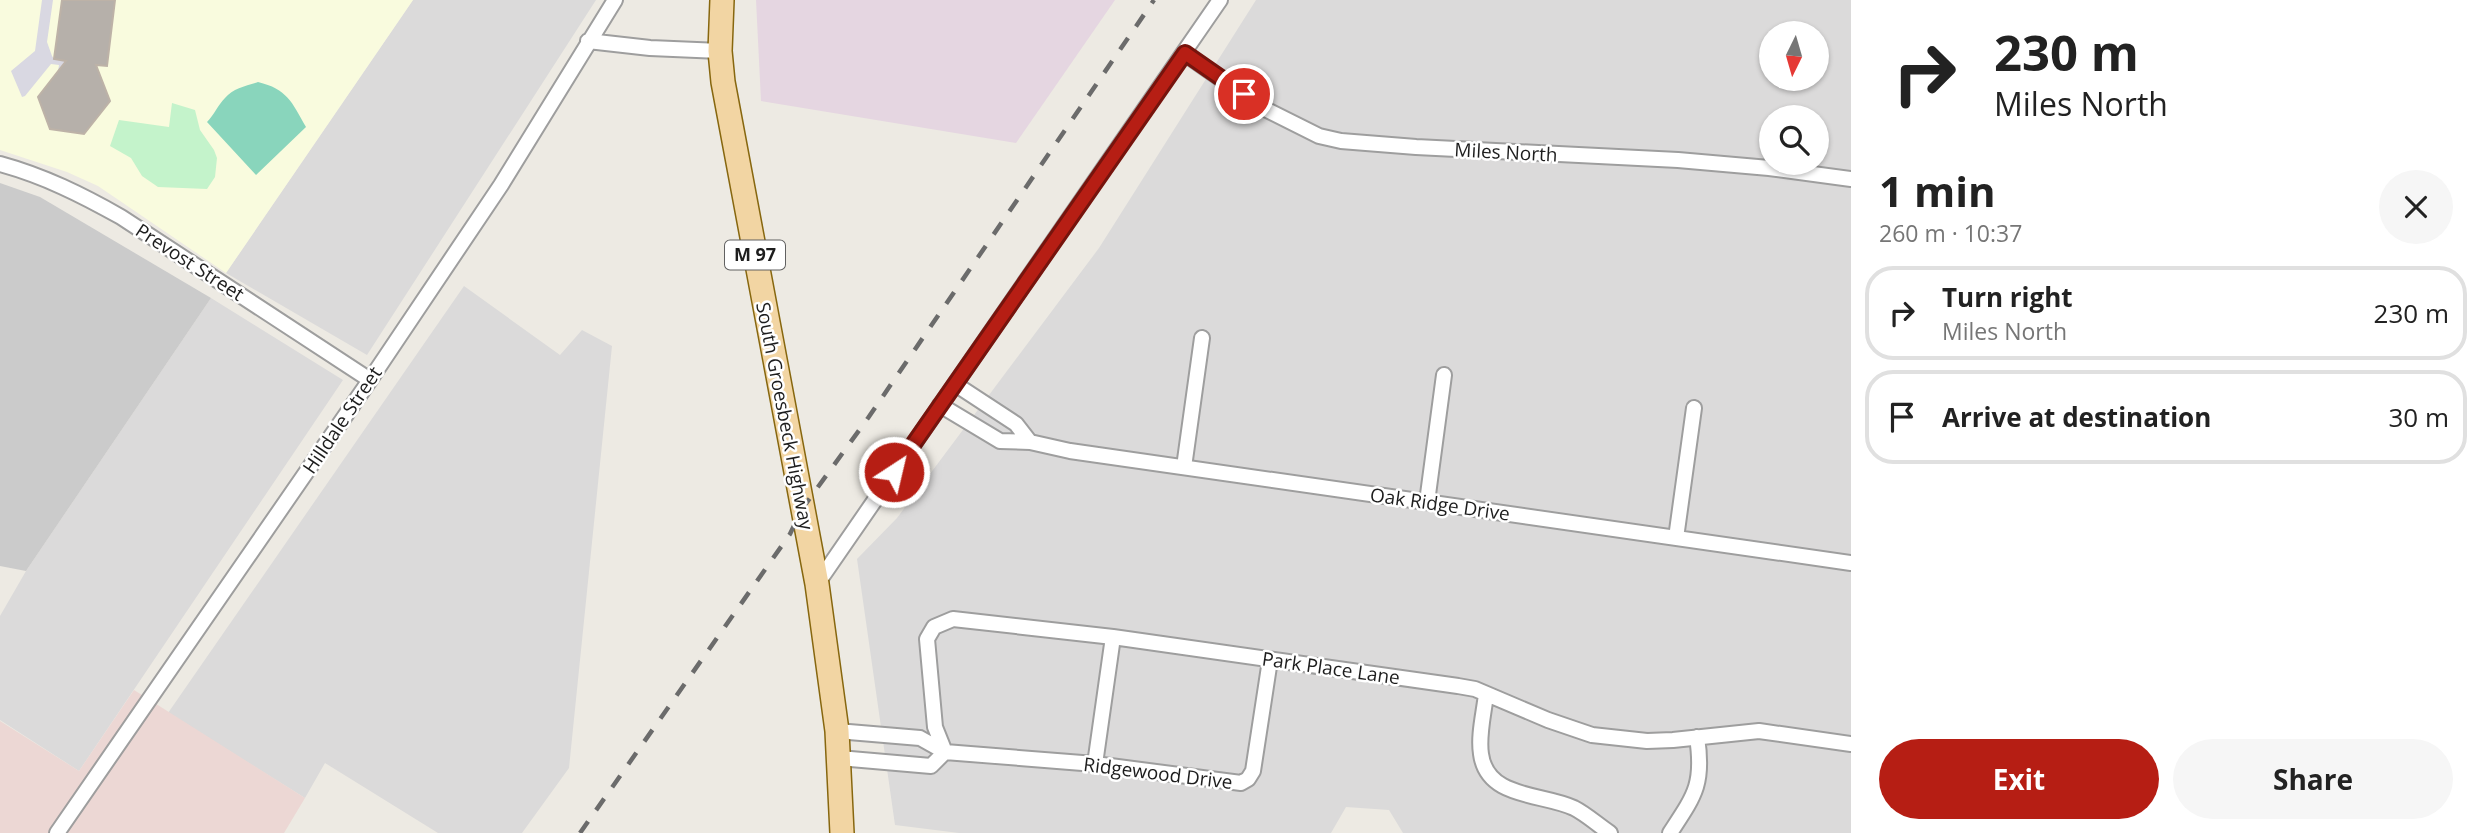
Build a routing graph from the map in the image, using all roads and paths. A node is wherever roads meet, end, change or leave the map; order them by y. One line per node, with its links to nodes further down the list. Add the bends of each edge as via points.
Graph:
1 (615, 0): 4 (street, Hilldale Street)
2 (722, 0): 5 (main road, South Groesbeck Highway / M 97)
3 (1220, 0): 6 (street)
4 (588, 41): 5 (street); 11 (street, Hilldale Street, via 501,185)
5 (720, 51): 20 (main road, South Groesbeck Highway / M 97)
6 (1185, 53): 8 (street, Miles North, via 1263,108 1319,136 1341,141 1678,160); 12 (street)
7 (0, 164): 11 (street, Prevost Street, via 45,178 121,217)
8 (1851, 179)
9 (1202, 338): 16 (street)
10 (1444, 375): 17 (street)
11 (370, 380): 30 (street, Hilldale Street)
12 (955, 384): 13 (street); 15 (street, via 1016,424)
13 (940, 405): 15 (street, Oak Ridge Drive, via 1000,441); 20 (street)
14 (1694, 408): 18 (street)
15 (1030, 442): 16 (street, Oak Ridge Drive)
16 (1184, 467): 17 (street, Oak Ridge Drive)
17 (1427, 502): 18 (street, Oak Ridge Drive)
18 (1676, 538): 19 (street, Oak Ridge Drive)
19 (1851, 563)
20 (817, 584): 24 (main road, South Groesbeck Highway / M 97)
21 (1113, 637): 22 (street, Park Place Lane); 27 (street, Park Place Lane, via 953,619 934,627 927,639 935,727); 29 (street)
22 (1270, 660): 23 (street, Park Place Lane, via 1458,686); 29 (street, Ridgewood Drive, via 1248,779 1235,783)
23 (1486, 694): 25 (street, Park Place Lane, via 1592,735 1647,741); 32 (street, via 1481,755 1496,783 1576,809)
24 (837, 731): 27 (street, Ridgewood Drive, via 920,738); 28 (main road, South Groesbeck Highway / M 97)
25 (1697, 737): 26 (street, Park Place Lane, via 1759,731); 33 (street, via 1696,790)
26 (1851, 744)
27 (945, 752): 28 (street, Ridgewood Drive, via 931,766); 29 (street, Ridgewood Drive)
28 (839, 758): 31 (main road, South Groesbeck Highway / M 97)
29 (1095, 764)
30 (57, 833)
31 (842, 833)
32 (1610, 833)
33 (1670, 833)

